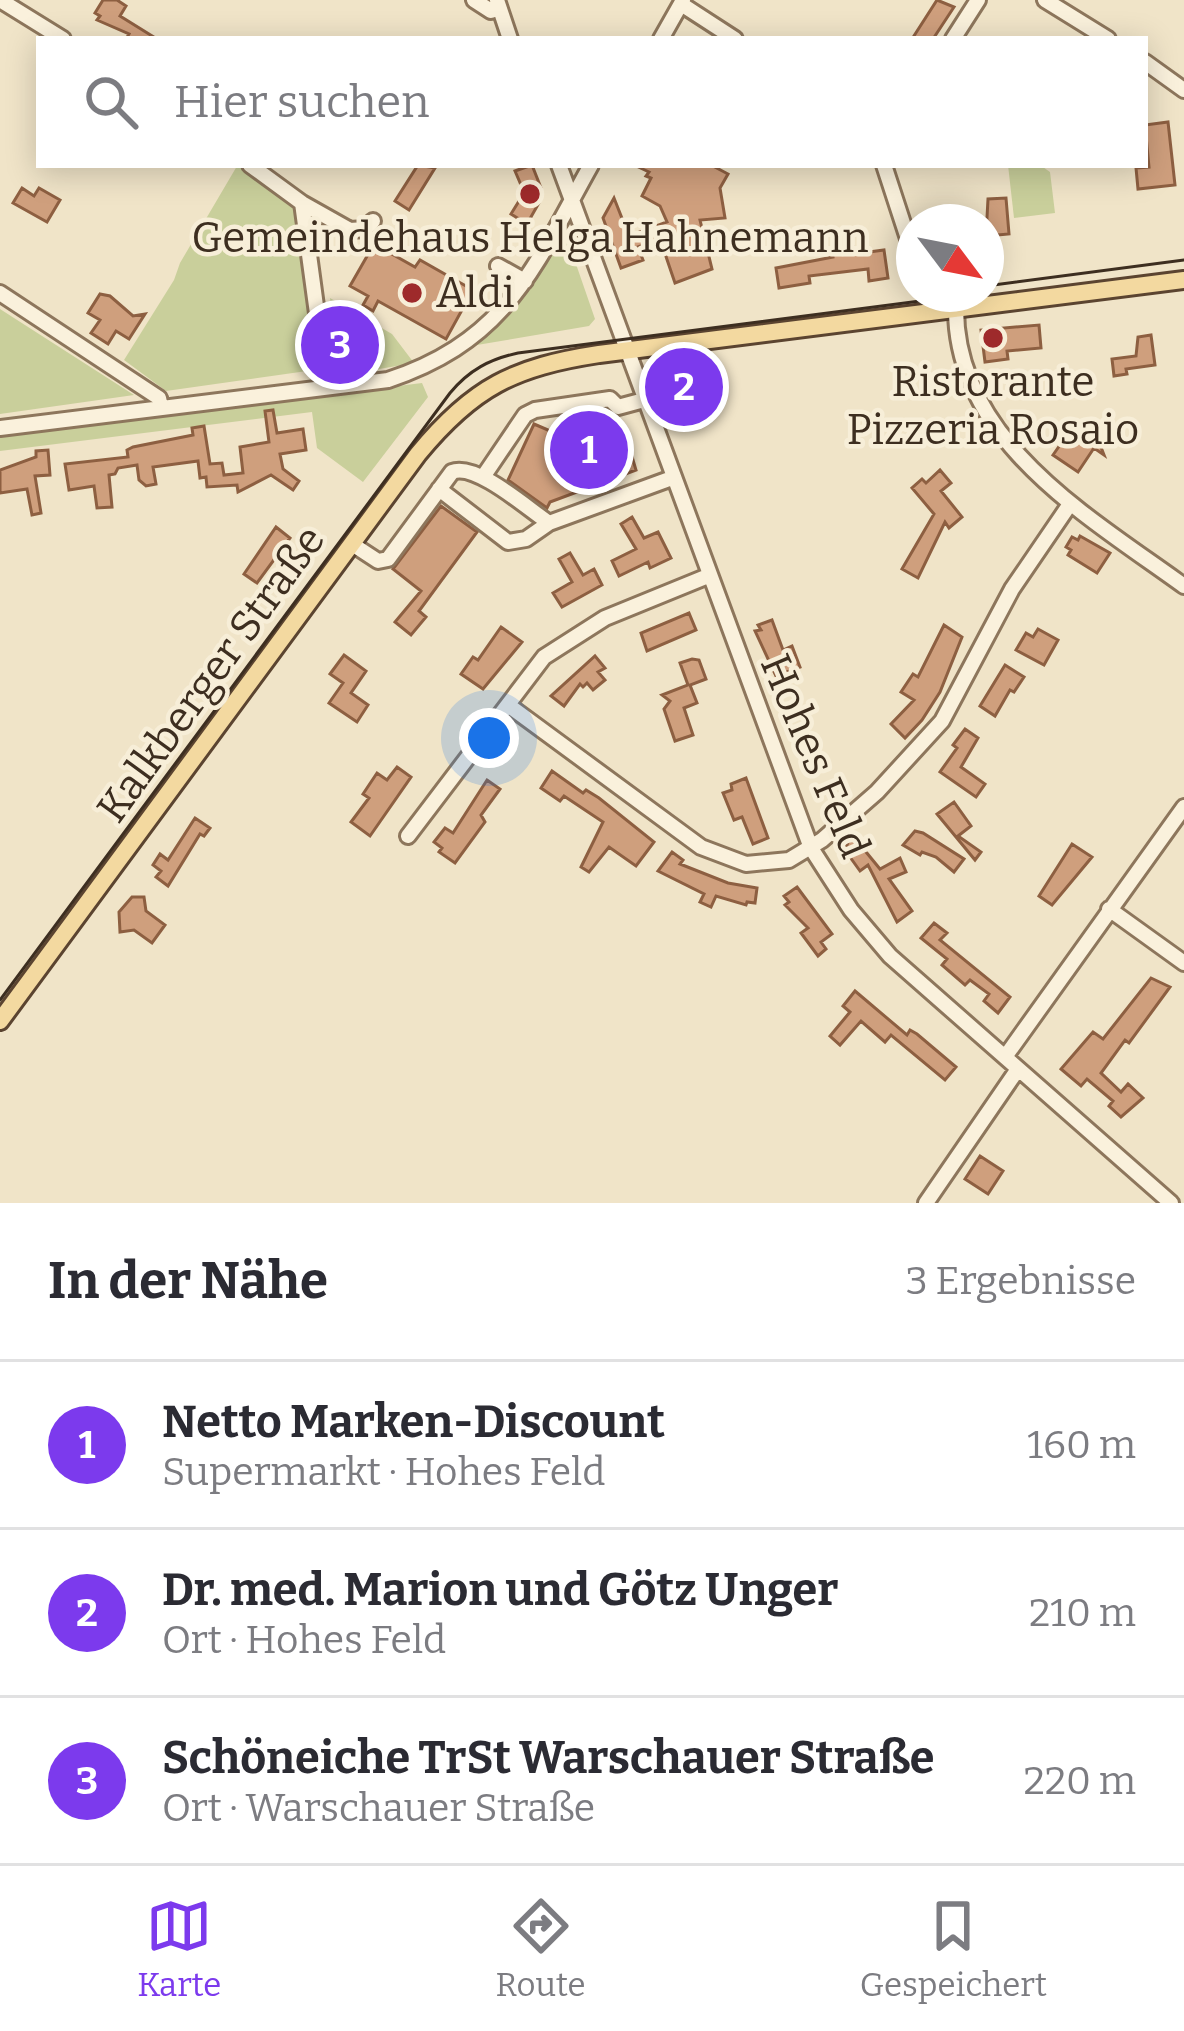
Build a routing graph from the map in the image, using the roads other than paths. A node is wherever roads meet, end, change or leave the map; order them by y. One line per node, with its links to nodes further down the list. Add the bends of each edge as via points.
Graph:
1 (0, 0): 7 (street)
2 (474, 0): 6 (street, via 491,11)
3 (977, 0): 11 (street)
4 (1045, 0): 12 (street)
5 (682, 2): 9 (street); 10 (street)
6 (498, 4): 8 (street)
7 (58, 36)
8 (509, 36)
9 (663, 36)
10 (731, 36)
11 (955, 36)
12 (1103, 36)
13 (1148, 64): 14 (street)
14 (1184, 90)
15 (254, 168): 20 (street)
16 (560, 168): 19 (street, Hohes Feld)
17 (589, 168): 19 (street)
18 (885, 168): 21 (street)
19 (572, 199): 25 (street); 30 (street, Hohes Feld)
20 (302, 203): 22 (street, via 350,230); 31 (street)
21 (897, 204)
22 (373, 221)
23 (498, 266): 25 (street)
24 (1184, 280): 27 (main road)
25 (525, 281): 31 (street, via 493,320 419,370)
26 (0, 293): 33 (street, via 159,398)
27 (1004, 303)
28 (896, 308): 30 (main road)
29 (956, 312): 38 (street, via 962,362 988,417)
30 (626, 350): 32 (street, Hohes Feld); 40 (main road, Kalkberger Straße, via 494,382 440,428)
31 (327, 387): 33 (street)
32 (644, 400): 35 (street, via 535,410); 36 (street, Hohes Feld)
33 (161, 407): 34 (street)
34 (0, 428)
35 (482, 477): 37 (street, via 458,468); 39 (street)
36 (672, 478): 39 (street); 41 (street, Hohes Feld)
37 (439, 489): 39 (street, via 508,542); 40 (street, via 388,559)
38 (1070, 504): 42 (street); 46 (street, via 1012,589 941,722)
39 (548, 524)
40 (352, 544): 49 (main road, Kalkberger Straße)
41 (708, 576): 43 (street, via 605,618 544,657); 46 (street, Hohes Feld)
42 (1184, 586)
43 (508, 705): 45 (street); 46 (street, via 701,847 746,864 776,863)
44 (1184, 806): 47 (street)
45 (408, 836)
46 (811, 848): 50 (street, Hohes Feld, via 890,956)
47 (1109, 909): 48 (street); 50 (street)
48 (1184, 963)
49 (0, 1021)
50 (1005, 1057): 51 (street, Hohes Feld)
51 (1018, 1069): 52 (street); 53 (street, Hohes Feld)
52 (926, 1203)
53 (1171, 1203)

